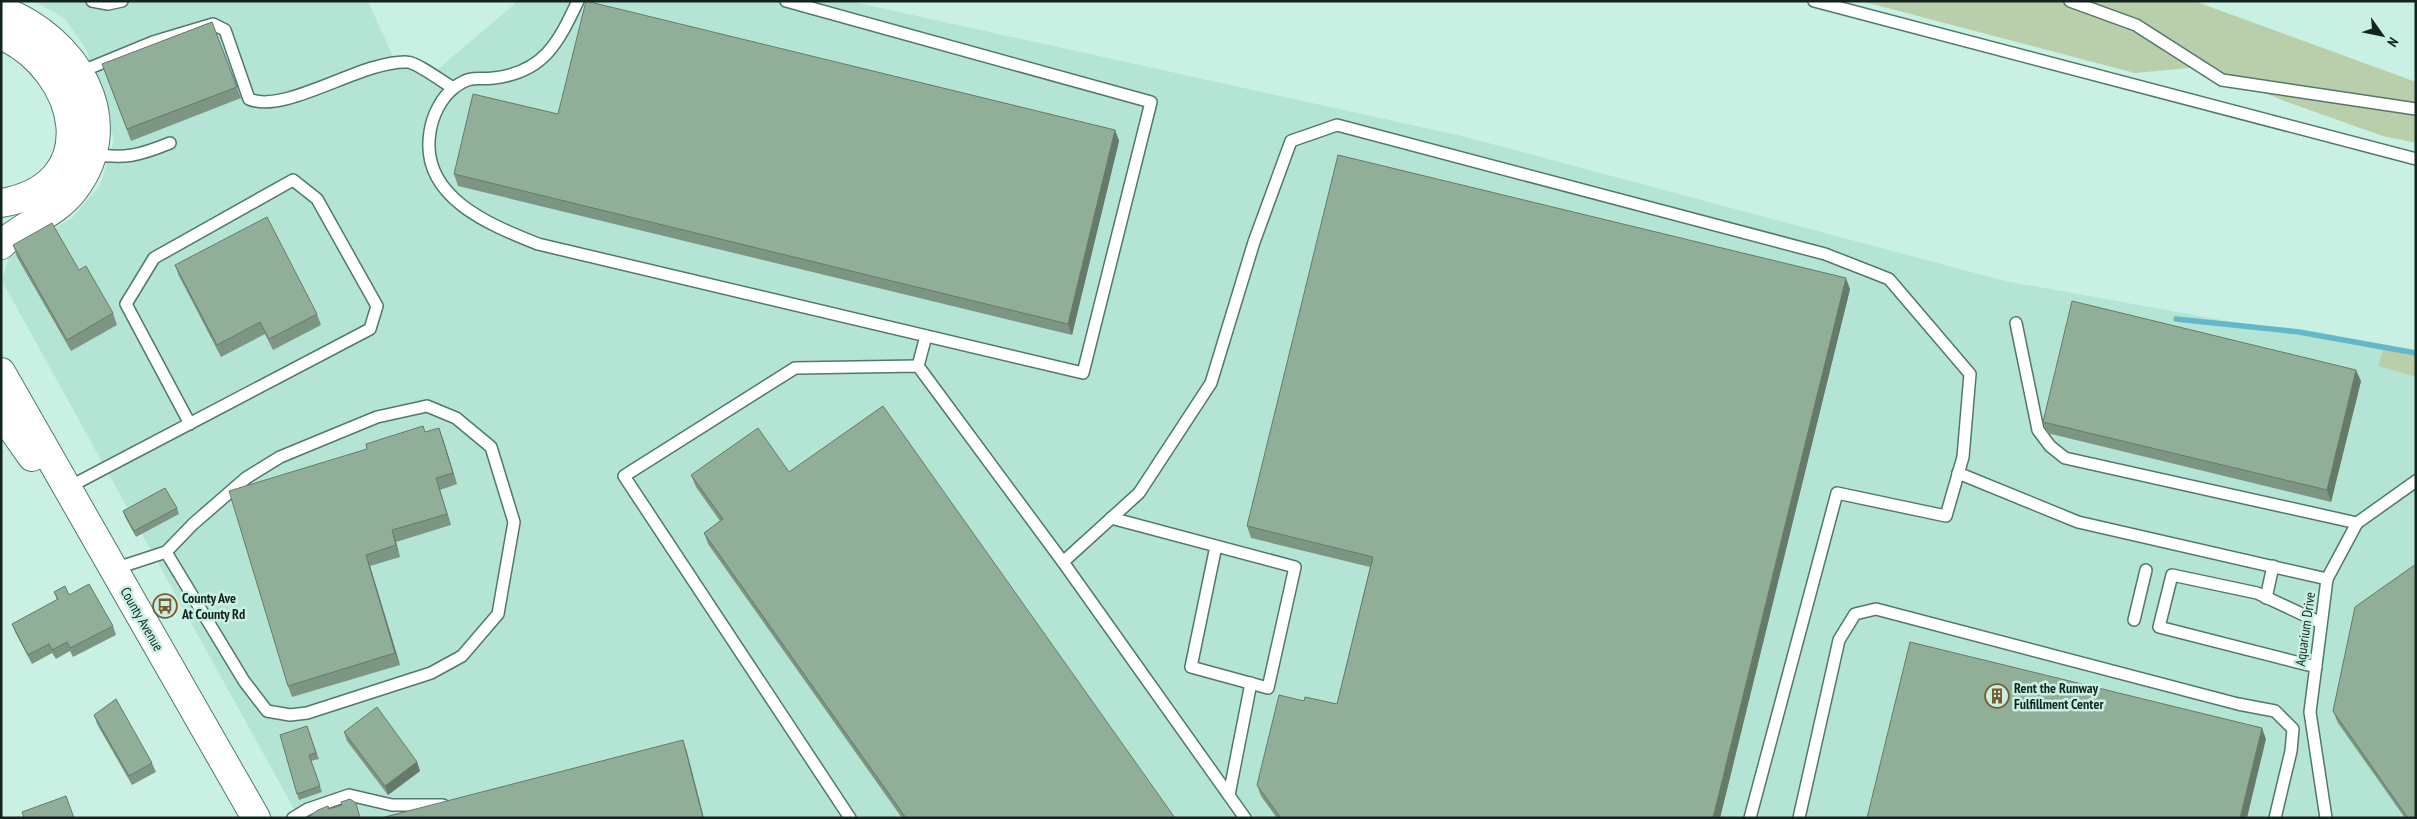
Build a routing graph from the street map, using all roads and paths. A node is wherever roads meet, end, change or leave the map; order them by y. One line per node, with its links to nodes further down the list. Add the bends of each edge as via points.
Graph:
1 (92, 1): 2 (lane, via 108,4)
2 (122, 1)
3 (578, 1): 10 (lane, via 549,53 532,68 512,76 471,78)
4 (786, 1): 18 (lane, via 1151,102 1083,373)
5 (1814, 1): 14 (lane)
6 (2070, 1): 11 (lane, via 2136,24 2222,80)
7 (1, 10): 9 (main road, via 43,32)
8 (1, 35): 15 (main road, via 34,55 50,72 68,108 71,136 65,159 54,177 27,196)
9 (80, 72): 10 (lane, via 153,42 213,24 225,30 249,100 259,104 280,100 374,67 408,61); 13 (main road, via 91,96 95,120)
10 (453, 88): 18 (lane, via 432,117 428,144 430,163 439,181 457,202 489,224 538,244)
11 (2416, 109)
12 (170, 144): 13 (lane, via 138,156)
13 (90, 154): 16 (main road, via 83,175 66,198)
14 (2416, 159)
15 (1, 203)
16 (1, 245)
17 (2016, 323): 29 (lane, via 2038,430 2065,458)
18 (926, 336): 20 (lane)
19 (1, 355): 23 (main road)
20 (918, 366): 33 (lane); 47 (lane, via 795,368 624,476)
21 (1, 372): 23 (main road)
22 (1, 413): 30 (main road)
23 (29, 420): 27 (main road, County Avenue)
24 (190, 424): 24 (lane, via 370,329 377,306 318,199 293,180 154,258 126,304); 27 (lane)
25 (1958, 473): 28 (lane, via 1963,457 1970,374 1889,279 1825,254 1337,125 1291,141 1254,242 1211,383 1139,493); 34 (lane, via 2078,522); 49 (lane, via 1946,516 1837,493)
26 (2416, 481): 29 (lane, Aquarium Drive)
27 (67, 488): 30 (main road, County Avenue)
28 (1112, 518): 31 (lane); 33 (lane)
29 (2357, 522): 37 (lane, Aquarium Drive)
30 (95, 536): 35 (main road, County Avenue)
31 (1216, 546): 42 (lane, via 1190,667); 42 (lane, via 1295,567 1268,688)
32 (166, 552): 32 (lane, via 244,681 267,710 290,715 341,703 431,673 462,656 498,614 514,522 491,447 456,418 427,406 377,416 280,457 246,478); 35 (lane)
33 (1063, 562): 43 (lane)
34 (2273, 566): 37 (lane); 38 (lane)
35 (114, 569): 45 (main road, County Avenue)
36 (2146, 570): 39 (lane)
37 (2327, 579): 40 (lane, Aquarium Drive)
38 (2266, 598): 40 (lane); 41 (lane, via 2257,593 2172,575 2159,627)
39 (2134, 620)
40 (2321, 623): 41 (lane, Aquarium Drive)
41 (2316, 667): 52 (lane, Aquarium Drive, via 2310,712)
42 (1251, 683): 43 (lane)
43 (1229, 795): 48 (lane)
44 (459, 801): 46 (lane, via 440,806 392,805 349,795 308,809)
45 (256, 818)
46 (293, 818)
47 (850, 818)
48 (1245, 818)
49 (1750, 818)
50 (1799, 818): 51 (lane, via 1839,640 1855,614 1876,608 2275,711 2293,729)
51 (2275, 818)
52 (2326, 818)

